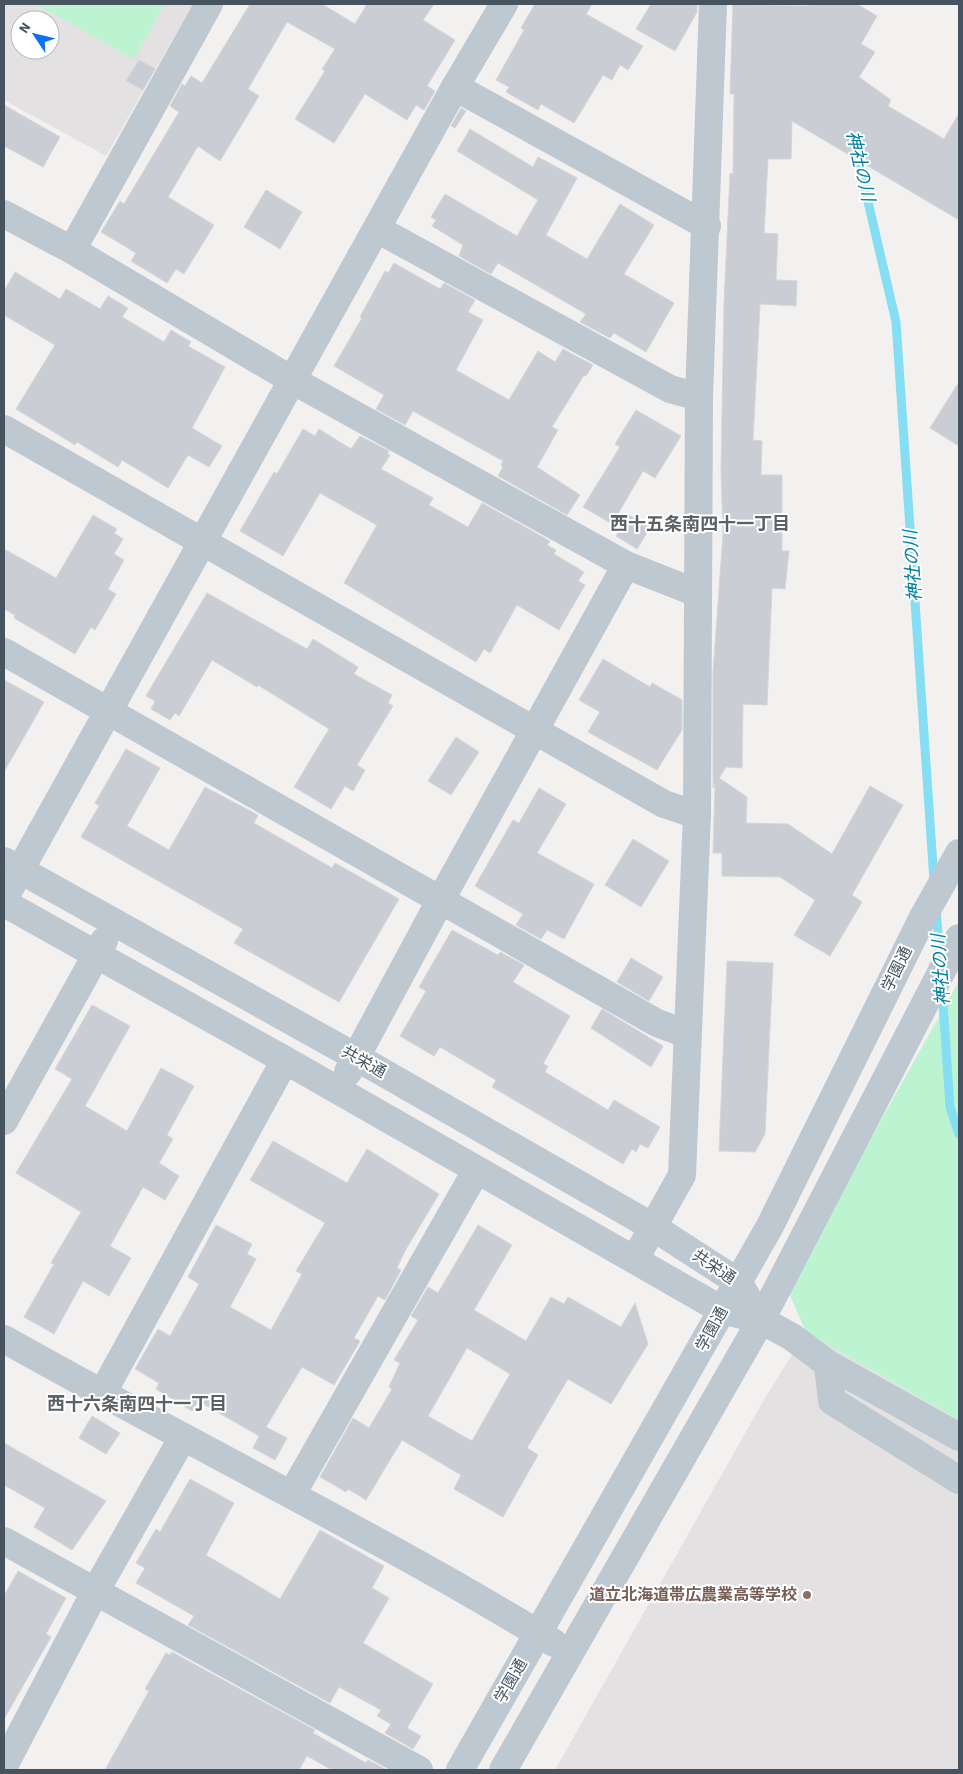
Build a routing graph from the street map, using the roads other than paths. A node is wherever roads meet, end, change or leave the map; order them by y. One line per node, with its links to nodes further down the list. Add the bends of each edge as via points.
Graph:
1 (209, 4): 8 (street)
2 (504, 4): 4 (street)
3 (713, 4): 6 (street)
4 (455, 87): 6 (street); 7 (street)
5 (4, 214): 8 (street)
6 (707, 226): 10 (street)
7 (377, 229): 9 (street); 10 (street, via 670,389)
8 (72, 250): 9 (street)
9 (292, 380): 12 (street); 13 (street)
10 (699, 397): 14 (street)
11 (4, 429): 12 (street)
12 (203, 544): 16 (street); 17 (street)
13 (626, 565): 14 (street); 17 (street)
14 (696, 593): 18 (street)
15 (4, 652): 16 (street)
16 (108, 710): 20 (street); 22 (street)
17 (536, 729): 18 (street, via 664,804); 22 (street)
18 (697, 814): 27 (street)
19 (959, 852): 35 (street, 学園通, via 923,917 770,1226)
20 (12, 865): 21 (street); 24 (street, 共栄通)
21 (4, 899)
22 (440, 901): 27 (street, via 657,1023); 28 (street)
23 (4, 903): 26 (street, 共栄通)
24 (114, 923): 26 (street); 28 (street, 共栄通)
25 (959, 938): 37 (street)
26 (96, 956): 29 (street, 共栄通); 31 (street)
27 (687, 1034): 33 (street, via 682,1175)
28 (356, 1057): 30 (street); 33 (street, 共栄通)
29 (285, 1060): 30 (street, 共栄通); 40 (street)
30 (338, 1091): 32 (street, 共栄通)
31 (4, 1121)
32 (476, 1171): 34 (street, 共栄通); 44 (street)
33 (653, 1227): 34 (street); 35 (street, 共栄通)
34 (635, 1259): 36 (street, 共栄通)
35 (738, 1282): 36 (street, 学園通); 37 (street, 共栄通)
36 (722, 1310): 37 (street, 共栄通); 47 (street, 学園通)
37 (761, 1320): 39 (street, via 792,1337); 48 (street)
38 (4, 1339): 40 (street)
39 (828, 1364): 42 (street); 43 (street, via 832,1401)
40 (102, 1394): 41 (street)
41 (183, 1437): 44 (street); 46 (street)
42 (959, 1437)
43 (959, 1480)
44 (292, 1494): 47 (street)
45 (4, 1541): 46 (street)
46 (95, 1592): 49 (street); 50 (street)
47 (539, 1634): 48 (street); 51 (street, 学園通)
48 (570, 1653): 52 (street)
49 (10, 1764)
50 (419, 1770)
51 (460, 1770)
52 (503, 1770)

